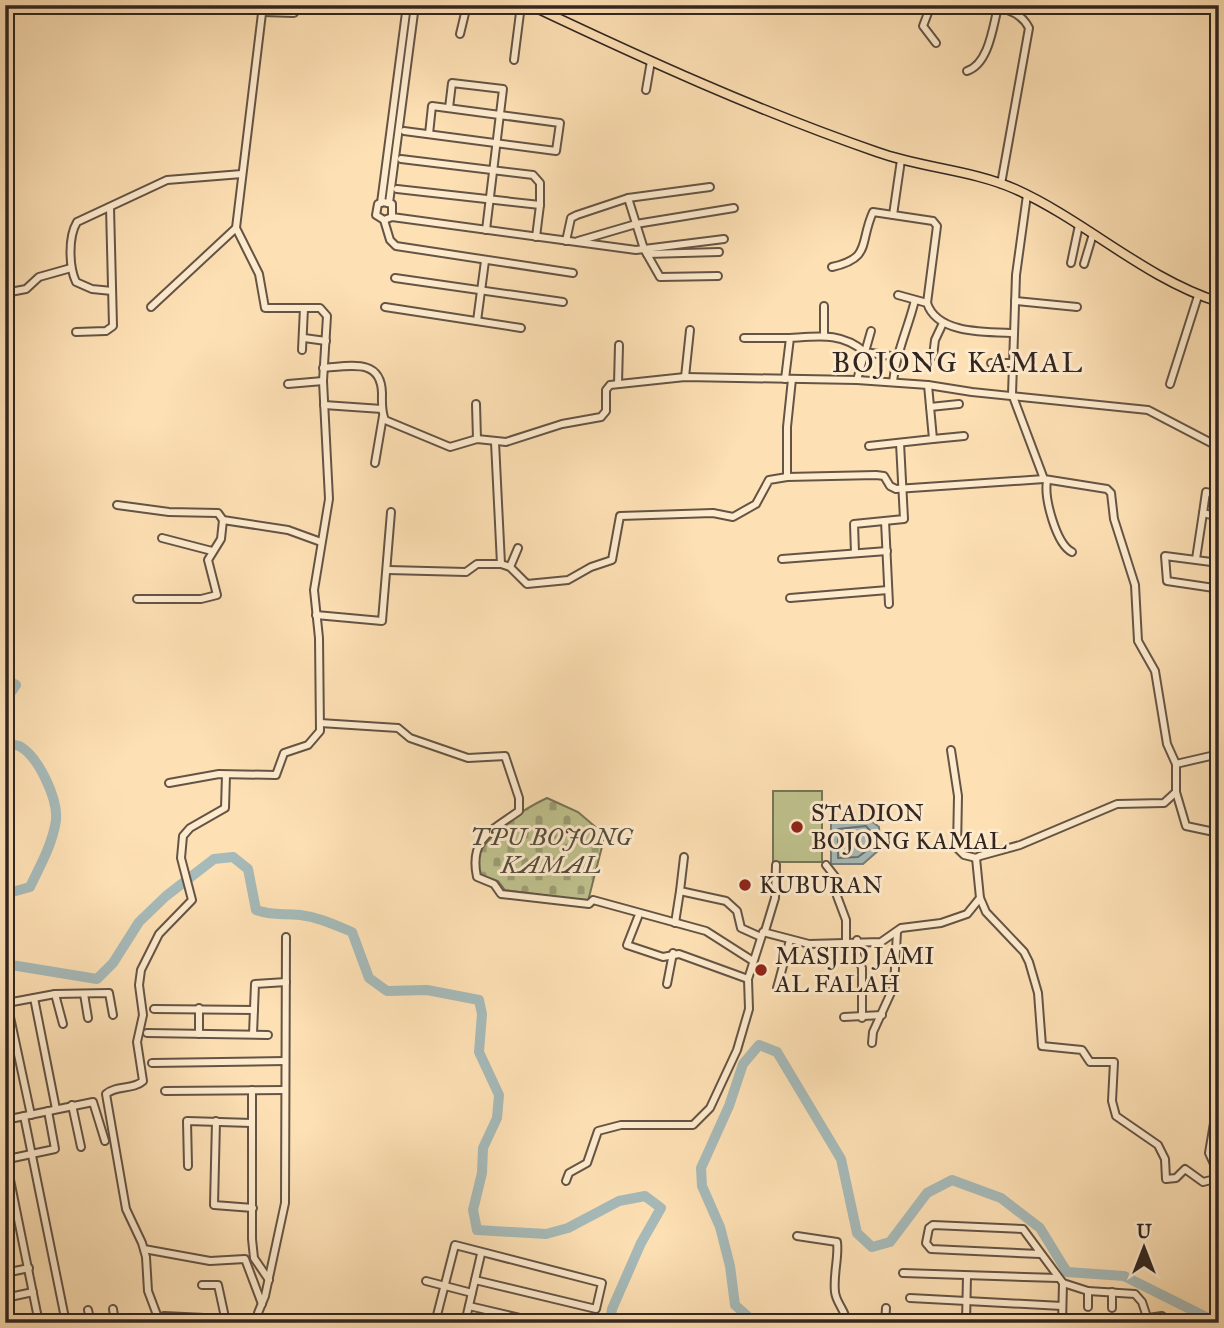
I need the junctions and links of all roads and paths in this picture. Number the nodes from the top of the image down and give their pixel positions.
1 (298, 5) edge
2 (407, 5) edge
3 (415, 5) edge
4 (467, 5) edge
5 (521, 5) edge
6 (530, 5) edge
7 (931, 5) edge
8 (974, 5) edge
9 (998, 7) junction
10 (263, 9) edge
11 (460, 34) dead end
12 (936, 43) dead end
13 (514, 60) dead end
14 (651, 61) junction
15 (967, 71) dead end
16 (646, 90) dead end
17 (449, 108) junction
18 (500, 115) junction
19 (404, 131) dead end
20 (429, 134) junction
21 (496, 143) junction
22 (401, 159) dead end
23 (901, 160) junction
24 (493, 171) junction
25 (242, 174) junction
26 (1001, 184) junction
27 (710, 187) dead end
28 (397, 189) dead end
29 (1027, 195) junction
30 (628, 198) junction
31 (489, 200) junction
32 (381, 202) junction
33 (389, 203) junction
34 (540, 205) junction
35 (110, 207) junction
36 (734, 208) dead end
37 (893, 215) junction
38 (392, 217) junction
39 (384, 220) junction
40 (636, 224) junction
41 (1079, 225) junction
42 (236, 229) junction
43 (486, 230) junction
44 (1093, 234) junction
45 (536, 237) junction
46 (724, 239) dead end
47 (566, 241) junction
48 (575, 242) junction
49 (646, 252) junction
50 (719, 252) dead end
51 (485, 261) junction
52 (1071, 263) dead end
53 (1084, 264) dead end
54 (832, 267) dead end
55 (71, 268) junction
56 (573, 273) dead end
57 (718, 276) dead end
58 (396, 278) dead end
59 (113, 291) junction
60 (481, 292) junction
61 (5, 293) edge
62 (898, 295) dead end
63 (1198, 296) junction
64 (915, 300) junction
65 (1015, 301) junction
66 (563, 302) dead end
67 (1219, 302) edge
68 (927, 303) junction
69 (824, 306) dead end
70 (151, 307) dead end
71 (385, 307) dead end
72 (1077, 307) dead end
73 (304, 308) junction
74 (477, 321) junction
75 (943, 323) junction
76 (521, 328) dead end
77 (690, 330) dead end
78 (871, 331) dead end
79 (76, 332) dead end
80 (1014, 333) junction
81 (824, 335) junction
82 (304, 338) junction
83 (744, 338) dead end
84 (790, 338) junction
85 (326, 341) junction
86 (619, 345) dead end
87 (302, 350) dead end
88 (865, 352) junction
89 (933, 356) dead end
90 (897, 357) junction
91 (991, 363) dead end
92 (1013, 363) junction
93 (323, 368) junction
94 (685, 377) junction
95 (789, 379) junction
96 (857, 380) junction
97 (323, 381) junction
98 (893, 382) junction
99 (288, 384) dead end
100 (618, 384) junction
101 (1170, 384) dead end
102 (928, 385) junction
103 (1012, 394) junction
104 (476, 404) dead end
105 (959, 404) dead end
106 (324, 405) junction
107 (930, 407) junction
108 (382, 412) junction
109 (964, 436) dead end
110 (477, 439) junction
111 (933, 439) junction
112 (495, 442) junction
113 (900, 443) junction
114 (869, 446) dead end
115 (1219, 447) edge
116 (375, 463) dead end
117 (788, 477) junction
118 (1046, 480) junction
119 (903, 488) junction
120 (1219, 495) edge
121 (117, 505) dead end
122 (391, 512) dead end
123 (1203, 513) junction
124 (1219, 517) edge
125 (223, 520) junction
126 (885, 521) junction
127 (162, 538) dead end
128 (321, 542) junction
129 (518, 548) dead end
130 (212, 551) junction
131 (887, 551) junction
132 (1072, 552) dead end
133 (855, 553) junction
134 (782, 559) dead end
135 (1196, 559) junction
136 (501, 564) junction
137 (1219, 564) edge
138 (510, 567) junction
139 (388, 570) junction
140 (1216, 588) edge
141 (888, 590) junction
142 (790, 598) dead end
143 (137, 599) dead end
144 (889, 604) dead end
145 (316, 615) junction
146 (320, 723) junction
147 (951, 750) dead end
148 (1219, 754) edge
149 (1176, 764) junction
150 (226, 775) junction
151 (169, 783) dead end
152 (1176, 792) junction
153 (1219, 833) edge
154 (684, 858) dead end
155 (976, 858) junction
156 (776, 865) dead end
157 (826, 865) dead end
158 (680, 891) junction
159 (980, 898) junction
160 (638, 917) dead end
161 (675, 923) junction
162 (897, 932) junction
163 (763, 934) junction
164 (286, 937) dead end
165 (790, 940) junction
166 (857, 940) junction
167 (846, 941) junction
168 (673, 953) junction
169 (753, 961) junction
170 (748, 979) junction
171 (286, 982) junction
172 (667, 984) dead end
173 (777, 988) dead end
174 (55, 994) junction
175 (85, 994) junction
176 (34, 998) junction
177 (199, 1008) junction
178 (154, 1009) dead end
179 (254, 1010) junction
180 (113, 1015) dead end
181 (883, 1015) junction
182 (844, 1017) dead end
183 (88, 1018) dead end
184 (862, 1018) junction
185 (63, 1024) dead end
186 (9, 1030) edge
187 (147, 1033) dead end
188 (199, 1034) junction
189 (253, 1034) junction
190 (268, 1035) dead end
191 (872, 1043) dead end
192 (285, 1061) junction
193 (152, 1063) dead end
194 (252, 1090) junction
195 (285, 1090) junction
196 (165, 1091) dead end
197 (1219, 1093) edge
198 (72, 1105) junction
199 (52, 1110) junction
200 (28, 1116) junction
201 (5, 1120) edge
202 (216, 1121) junction
203 (252, 1123) junction
204 (105, 1141) dead end
205 (80, 1147) dead end
206 (32, 1155) junction
207 (6, 1157) edge
208 (188, 1166) dead end
209 (1219, 1176) edge
210 (566, 1181) dead end
211 (15, 1197) junction
212 (5, 1198) edge
213 (253, 1208) junction
214 (797, 1236) dead end
215 (144, 1250) junction
216 (481, 1254) junction
217 (1041, 1254) junction
218 (29, 1268) junction
219 (5, 1273) edge
220 (903, 1273) dead end
221 (967, 1276) junction
222 (269, 1280) junction
223 (475, 1280) junction
224 (426, 1281) dead end
225 (1060, 1281) junction
226 (202, 1284) dead end
227 (444, 1286) junction
228 (1088, 1291) junction
229 (33, 1292) junction
230 (1112, 1292) junction
231 (472, 1293) junction
232 (5, 1298) edge
233 (910, 1298) dead end
234 (967, 1300) junction
235 (262, 1304) junction
236 (469, 1306) junction
237 (1062, 1306) junction
238 (1088, 1307) dead end
239 (886, 1308) dead end
240 (1112, 1308) dead end
241 (113, 1309) dead end
242 (88, 1310) dead end
243 (38, 1320) edge
244 (162, 1320) edge
245 (225, 1321) edge
246 (1149, 1321) edge
247 (11, 1323) edge
248 (66, 1323) edge
249 (91, 1323) edge
250 (116, 1323) edge
251 (259, 1323) edge
252 (435, 1323) edge
253 (465, 1323) edge
254 (541, 1323) edge
255 (847, 1323) edge
256 (885, 1323) edge
257 (966, 1323) edge
258 (1062, 1323) edge
259 (1172, 1323) edge

1 - 10 street
2 - 32 street
3 - 33 street
4 - 11 street
5 - 13 street
6 - 14 main road
7 - 12 street
8 - 9 street
9 - 15 street
9 - 26 street
10 - 25 street
14 - 16 street
14 - 23 main road
17 - 18 street
17 - 18 street
17 - 20 street
18 - 21 street
18 - 21 street
19 - 20 street
20 - 21 street
21 - 24 street
22 - 24 street
23 - 26 main road
23 - 37 street
24 - 31 street
24 - 34 street
25 - 35 street
25 - 42 street
26 - 29 main road
27 - 30 street
28 - 31 street
29 - 41 main road
29 - 65 street
30 - 40 street
30 - 47 street
31 - 34 street
31 - 43 street
32 - 33 street
32 - 39 street
33 - 38 street
34 - 45 street
35 - 55 street
35 - 59 street
36 - 40 street
37 - 54 street
37 - 68 street
38 - 39 street
38 - 43 street
39 - 51 street
40 - 48 street
40 - 49 street
41 - 44 main road
41 - 52 street
42 - 70 street
42 - 73 street
43 - 45 street
44 - 53 street
44 - 63 main road
45 - 47 street
46 - 49 street
47 - 48 street
48 - 49 street
49 - 50 street
49 - 57 street
51 - 56 street
51 - 60 street
55 - 59 street
55 - 61 street
58 - 60 street
59 - 79 street
60 - 66 street
60 - 74 street
62 - 64 street
63 - 67 main road
63 - 101 street
64 - 68 street
64 - 90 street
65 - 72 street
65 - 80 street
68 - 75 street
69 - 81 street
71 - 74 street
73 - 82 street
73 - 85 street
74 - 76 street
75 - 80 street
75 - 89 street
77 - 94 street
78 - 88 street
80 - 92 street
81 - 84 street
81 - 88 street
82 - 85 street
82 - 87 street
83 - 84 street
84 - 95 street
85 - 93 street
86 - 100 street
88 - 90 street
88 - 96 street
90 - 98 street
91 - 92 street
92 - 103 street
93 - 97 street
93 - 108 street
94 - 95 street
94 - 100 street
95 - 96 street
95 - 117 street
96 - 98 street
97 - 99 street
97 - 106 street
98 - 102 street
100 - 112 street
102 - 103 street
102 - 107 street
103 - 115 street
103 - 118 street
104 - 110 street
105 - 107 street
106 - 108 street
106 - 128 street
107 - 111 street
108 - 110 street
108 - 116 street
109 - 111 street
110 - 112 street
111 - 113 street
112 - 136 street
113 - 114 street
113 - 119 street
117 - 119 street
117 - 138 street
118 - 119 street
118 - 132 street
118 - 149 street
119 - 126 street
120 - 123 street
121 - 125 street
122 - 139 street
123 - 124 street
123 - 135 street
125 - 128 street
125 - 130 street
126 - 131 street
126 - 133 street
127 - 130 street
128 - 145 street
129 - 138 street
130 - 143 street
131 - 133 street
131 - 141 street
133 - 134 street
135 - 137 street
135 - 140 street
136 - 138 street
136 - 139 street
137 - 140 street
139 - 145 street
141 - 142 street
141 - 144 street
145 - 146 street
146 - 150 street
146 - 161 street
147 - 155 street
148 - 149 street
149 - 152 street
150 - 151 street
150 - 215 street
152 - 153 street
152 - 155 street
154 - 158 street
155 - 159 street
156 - 163 street
157 - 167 street
158 - 161 street
158 - 163 street
159 - 162 street
159 - 209 street
160 - 168 street
161 - 169 street
162 - 166 street
162 - 181 street
163 - 165 street
163 - 169 street
164 - 171 street
165 - 167 street
165 - 173 street
166 - 167 street
166 - 184 street
168 - 170 street
168 - 172 street
169 - 170 street
170 - 210 street
171 - 179 street
171 - 192 street
174 - 175 street
174 - 176 street
174 - 185 street
175 - 180 street
175 - 183 street
176 - 186 street
176 - 199 street
177 - 178 street
177 - 179 street
177 - 188 street
179 - 189 street
181 - 184 street
181 - 191 street
182 - 184 street
186 - 200 street
187 - 188 street
188 - 189 street
189 - 190 street
192 - 193 street
192 - 195 street
194 - 195 street
194 - 196 street
194 - 203 street
195 - 222 street
197 - 209 street
198 - 199 street
198 - 204 street
198 - 205 street
199 - 200 street
199 - 206 street
200 - 201 street
200 - 206 street
202 - 203 street
202 - 208 street
202 - 213 street
203 - 213 street
206 - 207 street
206 - 248 street
207 - 211 street
211 - 212 street
211 - 218 street
213 - 222 street
214 - 255 street
215 - 235 street
215 - 244 street
216 - 223 street
216 - 223 street
216 - 227 street
217 - 217 street
217 - 225 street
218 - 219 street
218 - 229 street
220 - 221 street
221 - 225 street
221 - 234 street
222 - 235 street
223 - 231 street
224 - 227 street
225 - 228 street
225 - 237 street
226 - 245 street
227 - 231 street
227 - 252 street
228 - 230 street
228 - 238 street
229 - 232 street
229 - 243 street
230 - 240 street
230 - 246 street
231 - 236 street
233 - 234 street
234 - 237 street
234 - 257 street
235 - 251 street
236 - 253 street
236 - 254 street
237 - 258 street
239 - 256 street
241 - 250 street
242 - 249 street
243 - 247 street
244 - 245 street
246 - 259 street

